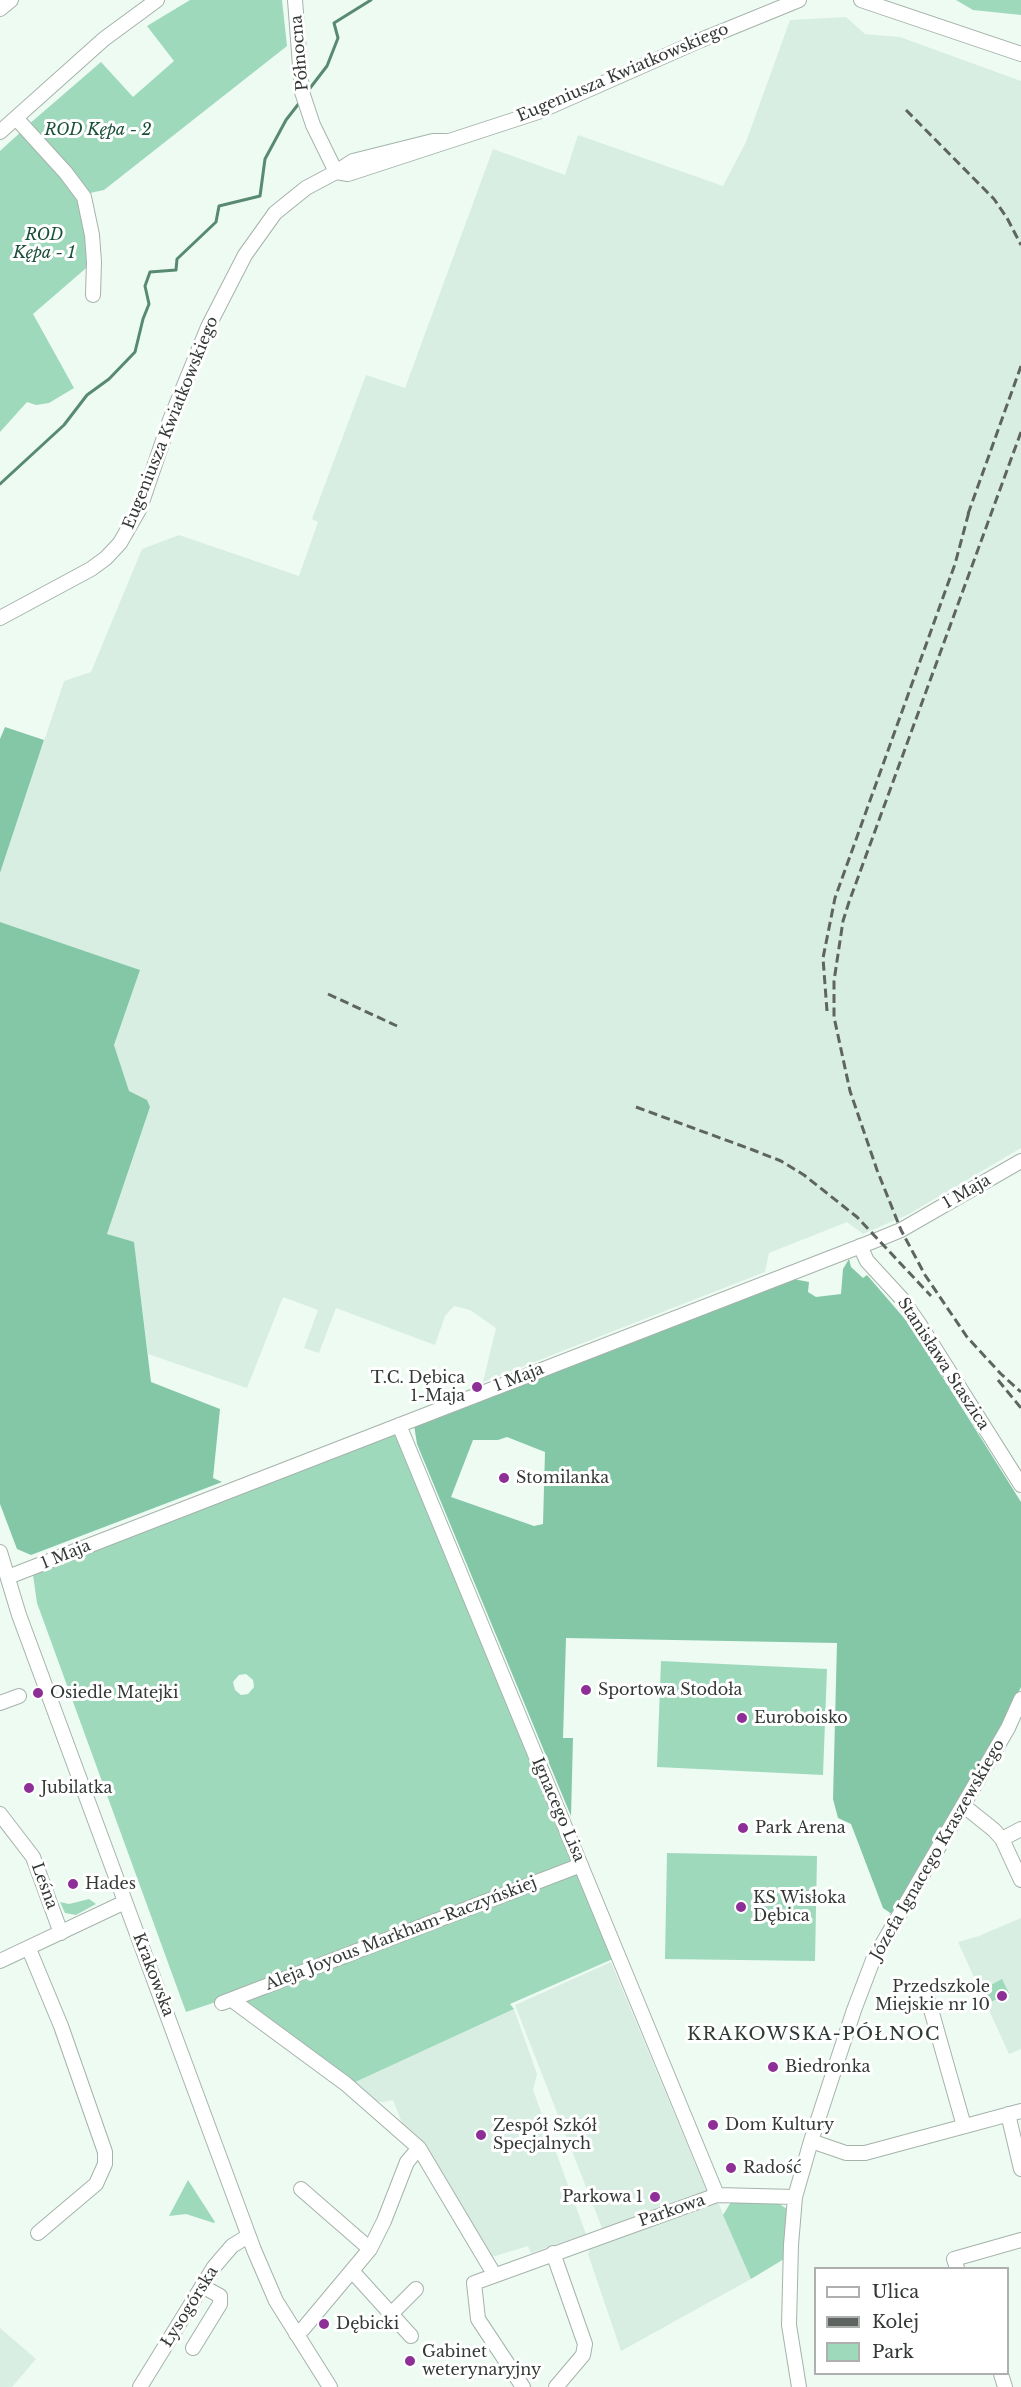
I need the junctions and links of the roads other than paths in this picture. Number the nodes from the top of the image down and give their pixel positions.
1 (11, 0) edge
2 (157, 0) edge
3 (295, 0) edge
4 (799, 0) edge
5 (861, 0) edge
6 (0, 9) edge
7 (1021, 54) edge
8 (16, 118) junction
9 (0, 132) edge
10 (336, 172) junction
11 (93, 295) dead end
12 (0, 618) edge
13 (1021, 1161) edge
14 (860, 1246) junction
15 (399, 1425) junction
16 (1021, 1485) edge
17 (0, 1552) edge
18 (8, 1577) junction
19 (19, 1696) dead end
20 (1021, 1699) edge
21 (0, 1703) edge
22 (964, 1806) junction
23 (0, 1814) edge
24 (1021, 1830) edge
25 (1002, 1839) junction
26 (580, 1864) junction
27 (1021, 1880) edge
28 (125, 1902) junction
29 (61, 1932) junction
30 (29, 1949) junction
31 (0, 1961) edge
32 (926, 1992) dead end
33 (1015, 2112) edge
34 (964, 2126) junction
35 (811, 2141) junction
36 (419, 2148) junction
37 (1021, 2169) edge
38 (301, 2189) dead end
39 (717, 2195) junction
40 (795, 2197) junction
41 (38, 2233) dead end
42 (248, 2236) junction
43 (1021, 2240) edge
44 (370, 2248) junction
45 (553, 2253) junction
46 (957, 2267) edge
47 (352, 2271) junction
48 (494, 2274) junction
49 (202, 2286) junction
50 (417, 2289) dead end
51 (392, 2313) junction
52 (296, 2334) junction
53 (411, 2336) dead end
54 (193, 2348) dead end
55 (140, 2387) edge
56 (330, 2387) edge
57 (524, 2387) edge
58 (556, 2387) edge
59 (799, 2387) edge

1 - 6 street
2 - 8 street
3 - 10 street, Północna
4 - 10 street, Eugeniusza Kwiatkowskiego
5 - 7 street
8 - 9 street
8 - 11 street
10 - 12 street, Eugeniusza Kwiatkowskiego
13 - 14 street, 1 Maja
14 - 15 street, 1 Maja
14 - 16 street, Stanisława Staszica
15 - 18 street, 1 Maja
15 - 26 street, Ignacego Lisa
17 - 18 street, Krakowska
18 - 28 street, Krakowska
19 - 21 street
20 - 22 street, Józefa Ignacego Kraszewskiego
22 - 25 street
22 - 35 street, Józefa Ignacego Kraszewskiego
23 - 29 street, Leśna
24 - 25 street
25 - 27 street
26 - 36 street, Aleja Joyous Markham-Raczyńskiej
26 - 39 street, Ignacego Lisa
28 - 29 street
28 - 42 street, Krakowska
29 - 30 street
30 - 31 street
30 - 41 street
32 - 34 street
33 - 34 street
33 - 37 street
34 - 35 street
35 - 40 street, Józefa Ignacego Kraszewskiego
36 - 44 street
36 - 48 street
38 - 44 street
39 - 40 street, Parkowa
39 - 45 street, Parkowa
40 - 59 street, Józefa Ignacego Kraszewskiego
42 - 49 street, Łysogórska
42 - 52 street, Krakowska
43 - 46 street
44 - 47 street
45 - 48 street, Parkowa
45 - 58 street
47 - 51 street
47 - 52 street
48 - 57 street, Parkowa
49 - 54 street
49 - 55 street, Łysogórska
50 - 51 street
51 - 53 street
52 - 56 street, Krakowska

